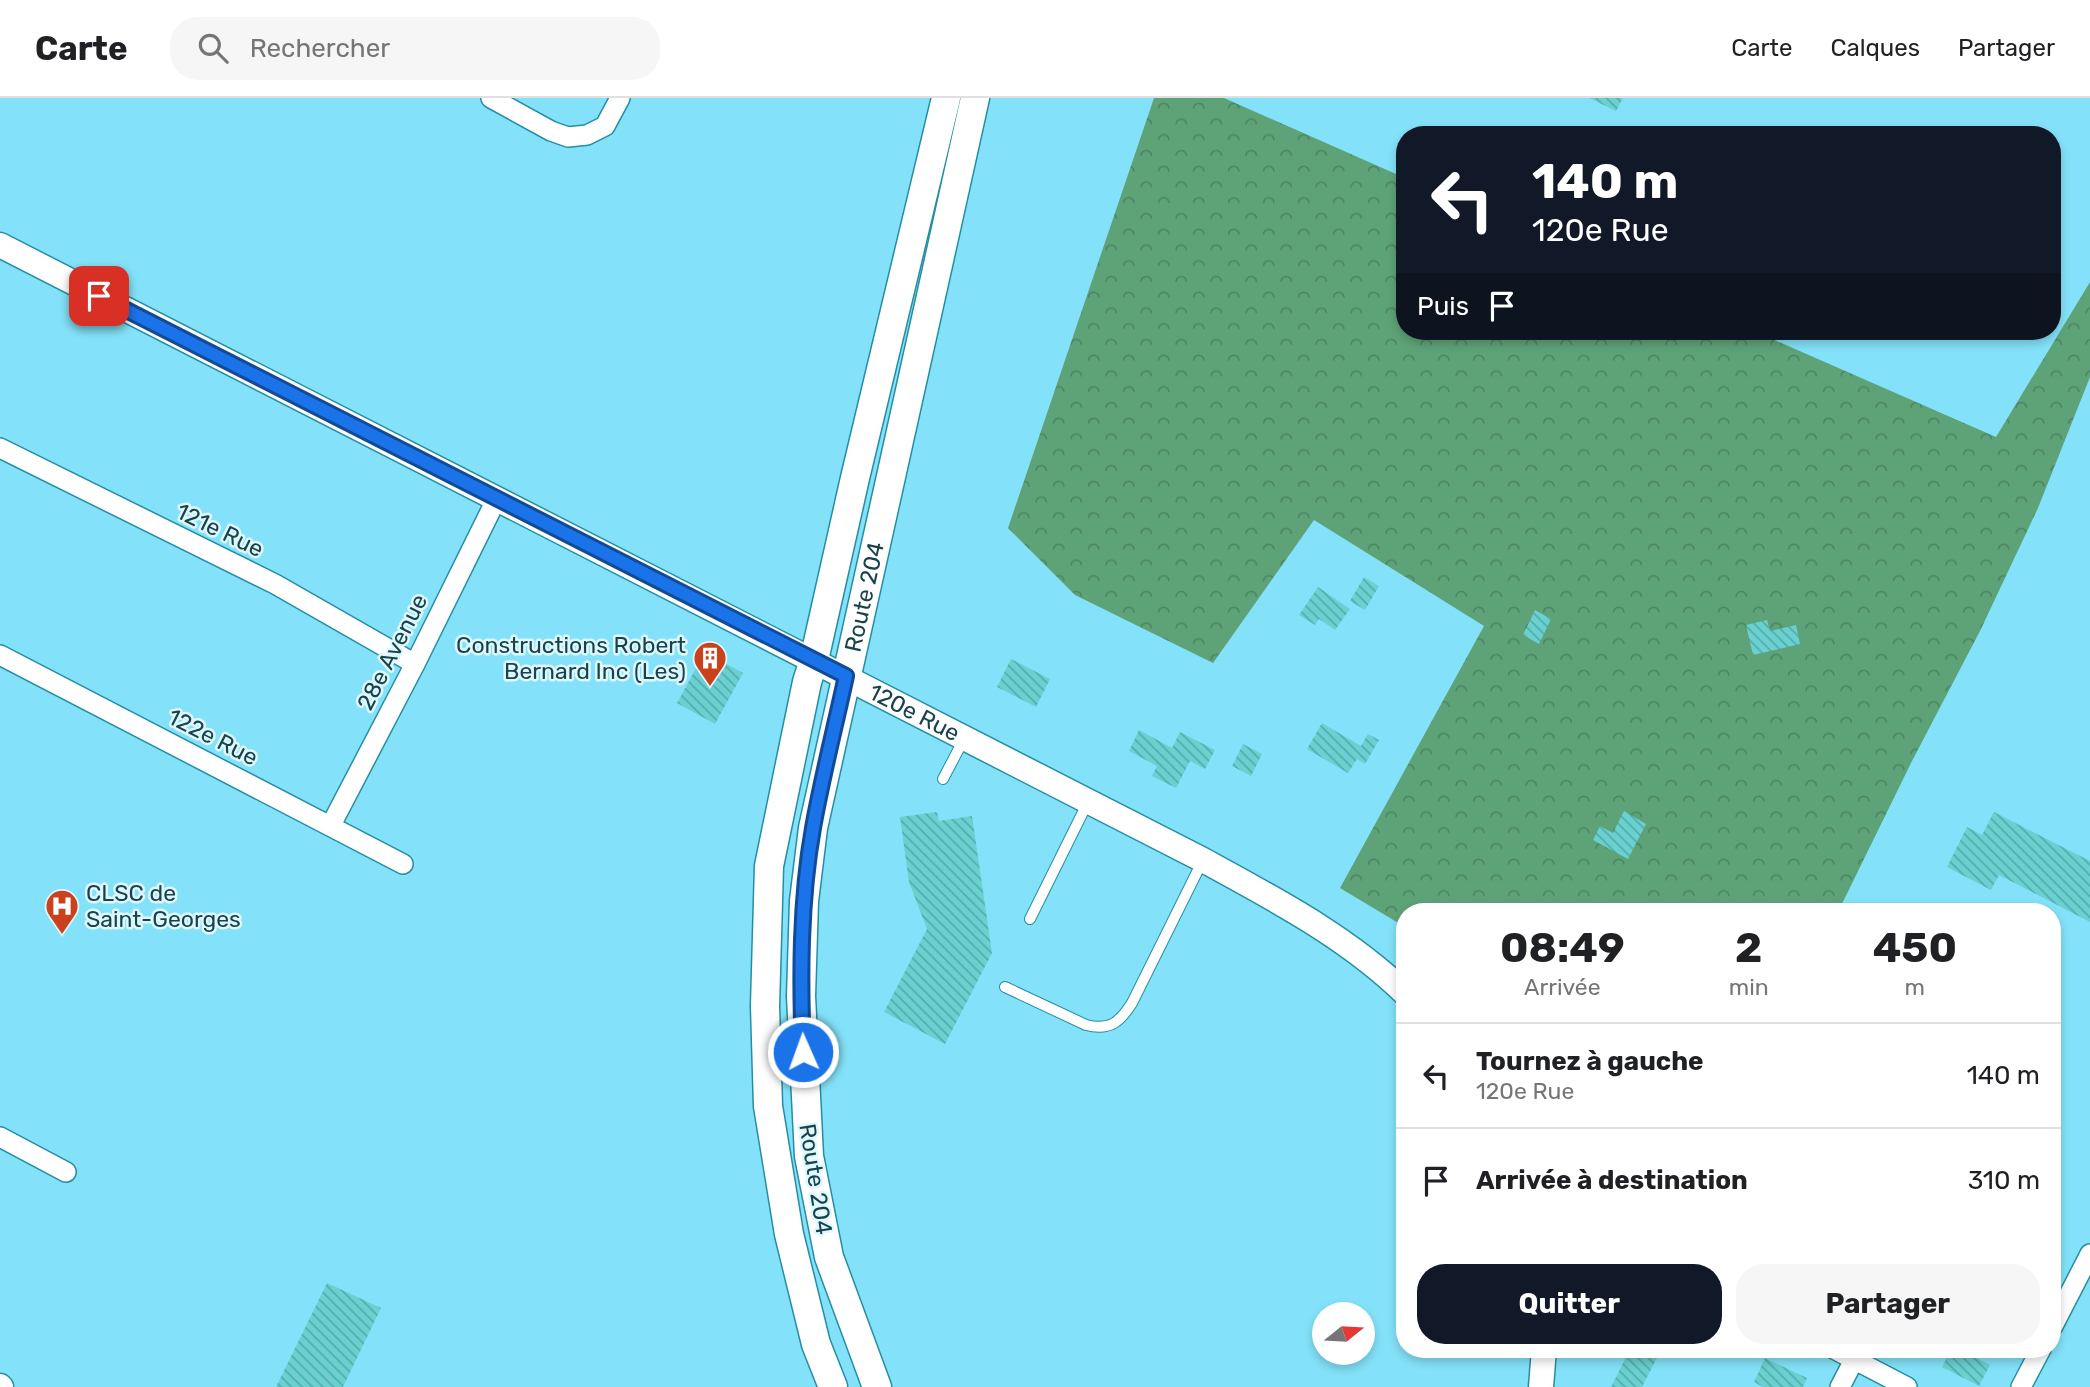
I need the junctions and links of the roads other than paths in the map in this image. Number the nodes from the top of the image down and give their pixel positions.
1 (491, 98) edge
2 (620, 98) edge
3 (946, 98) edge
4 (975, 98) edge
5 (0, 245) edge
6 (0, 448) edge
7 (496, 500) junction
8 (0, 655) edge
9 (814, 660) junction
10 (415, 664) junction
11 (846, 676) junction
12 (965, 738) junction
13 (943, 779) dead end
14 (1088, 801) junction
15 (331, 825) junction
16 (1203, 860) junction
17 (403, 864) dead end
18 (1030, 919) dead end
19 (1396, 985) edge
20 (1005, 987) dead end
21 (0, 1138) edge
22 (65, 1172) dead end
23 (2090, 1254) edge
24 (2061, 1310) edge
25 (1543, 1358) edge
26 (1841, 1358) edge
27 (1852, 1358) edge
28 (2036, 1358) edge
29 (834, 1387) edge
30 (877, 1387) edge
31 (1541, 1387) edge
32 (1840, 1387) edge
33 (1907, 1387) edge
34 (2021, 1387) edge

1 - 2 street
3 - 9 main road, Route 204
4 - 11 main road, Route 204
5 - 7 street, 120e Rue
6 - 10 street, 121e Rue
7 - 9 street, 120e Rue
7 - 10 street, 28e Avenue
8 - 15 street, 122e Rue
9 - 11 street, 120e Rue
9 - 29 main road, Route 204
10 - 15 street, 28e Avenue
11 - 12 street, 120e Rue
11 - 30 main road, Route 204
12 - 13 lane
12 - 14 street, 120e Rue
14 - 16 street, 120e Rue
14 - 18 lane
15 - 17 street, 122e Rue
16 - 19 street, 120e Rue
16 - 20 lane
21 - 22 street
23 - 24 street
25 - 31 street
26 - 32 street
27 - 33 street
28 - 34 street

